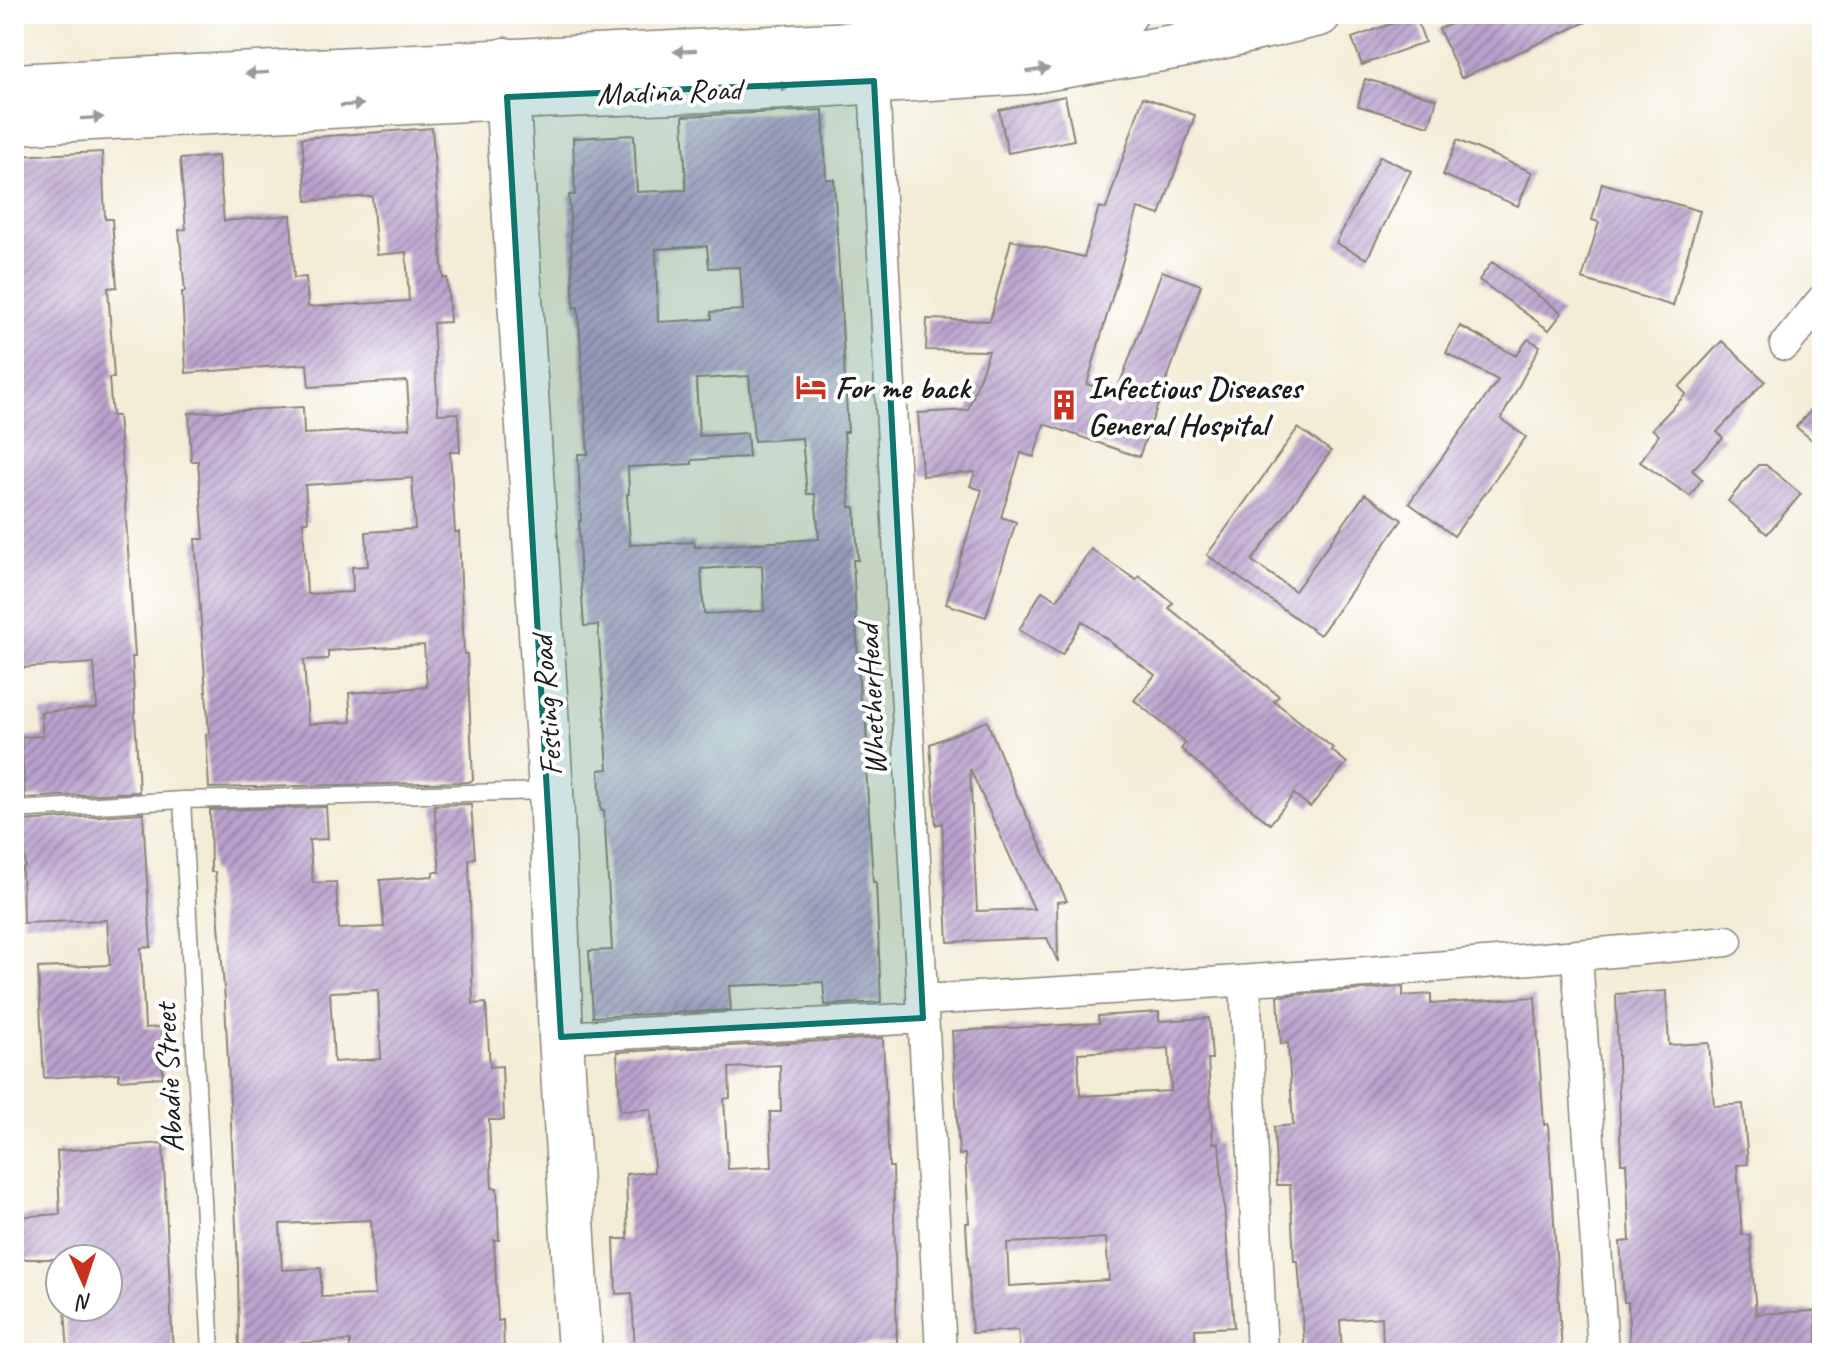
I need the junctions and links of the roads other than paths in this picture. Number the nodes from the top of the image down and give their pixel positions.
1 (1125, 14) edge
2 (1319, 14) edge
3 (873, 62) junction
4 (506, 78) junction
5 (14, 86) edge
6 (138, 98) junction
7 (14, 122) edge
8 (1822, 300) edge
9 (1785, 345) dead end
10 (551, 791) junction
11 (182, 800) junction
12 (14, 810) edge
13 (1727, 941) dead end
14 (1577, 956) junction
15 (1245, 982) junction
16 (923, 1009) junction
17 (561, 1037) junction
18 (211, 1353) edge
19 (580, 1353) edge
20 (941, 1353) edge
21 (1262, 1353) edge
22 (1603, 1353) edge

1 - 3 main road, Madina Road
3 -> 2 main road, Madina Road
3 - 4 main road, Madina Road
3 - 16 street, WhetherHead
4 - 6 main road, Madina Road
4 - 10 main road, Festing Road
5 - 6 main road, Madina Road
7 -> 6 main road, Madina Road
8 - 9 street
10 - 11 lane
10 - 17 main road, Festing Road
11 - 12 lane
11 - 18 lane, Abadie Street
13 - 14 street
14 - 15 street
14 - 22 street
15 - 16 street
15 - 21 street
16 - 17 street
16 - 20 street, WhetherHead
17 - 19 main road, Festing Road

